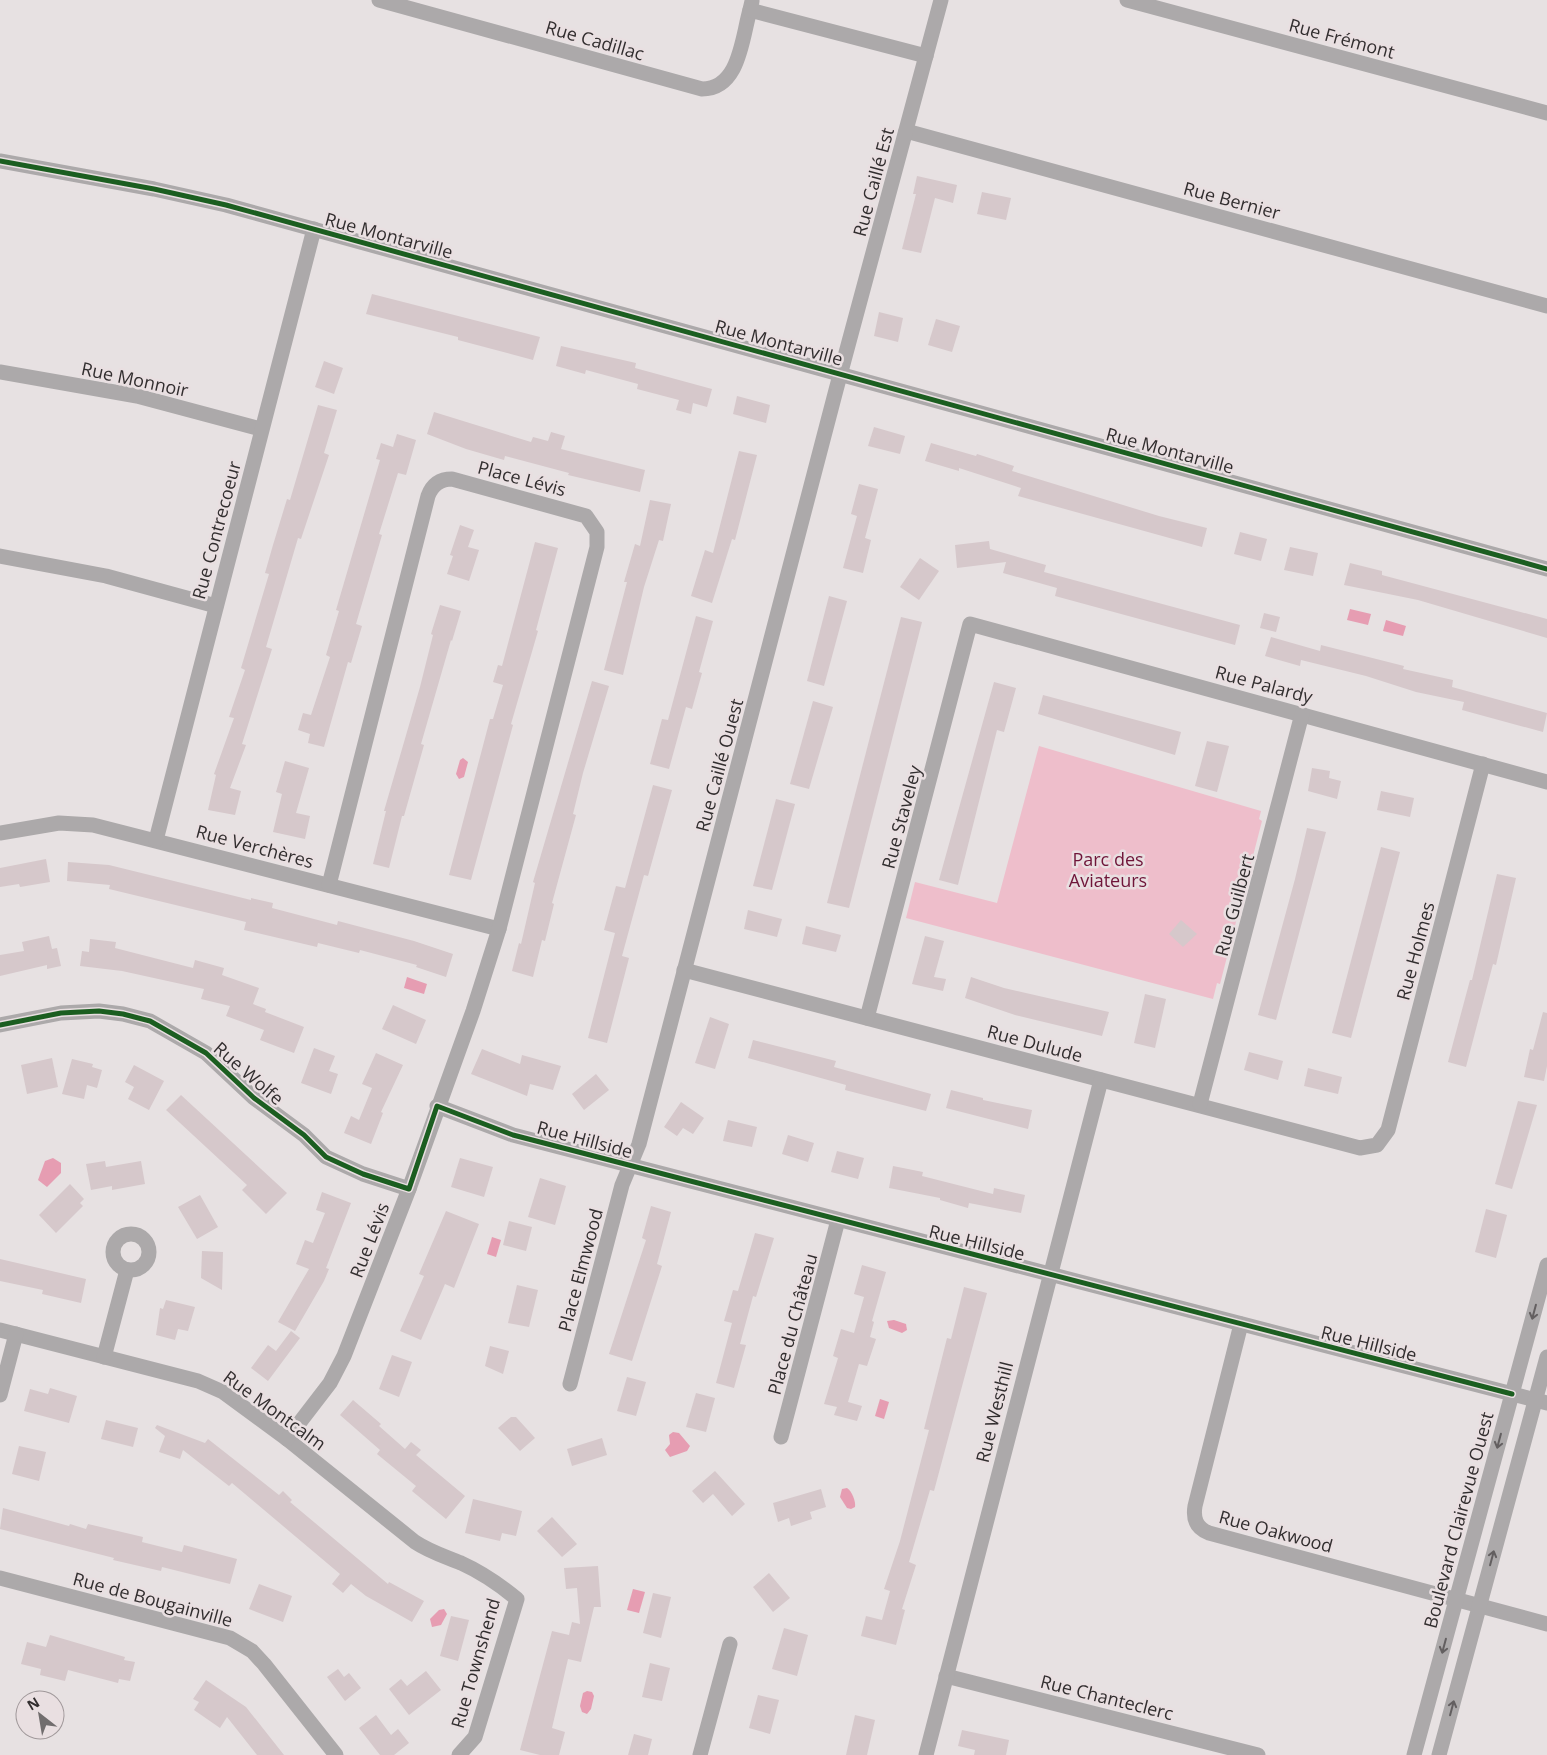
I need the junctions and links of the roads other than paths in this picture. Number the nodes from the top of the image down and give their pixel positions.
1 (379, 0) edge
2 (941, 0) edge
3 (1127, 0) edge
4 (751, 5) edge
5 (926, 56) junction
6 (1547, 113) edge
7 (906, 131) junction
8 (0, 160) edge
9 (314, 229) junction
10 (1547, 306) edge
11 (0, 372) edge
12 (840, 373) junction
13 (261, 430) junction
14 (0, 556) edge
15 (1547, 569) edge
16 (216, 606) junction
17 (970, 624) joint
18 (1302, 714) junction
19 (1483, 764) junction
20 (1547, 782) edge
21 (0, 833) edge
22 (156, 840) junction
23 (329, 885) junction
24 (499, 929) junction
25 (684, 970) junction
26 (867, 1018) junction
27 (0, 1025) edge
28 (1101, 1080) junction
29 (1200, 1104) junction
30 (437, 1106) junction
31 (1377, 1145) joint
32 (632, 1166) junction
33 (409, 1189) junction
34 (838, 1220) junction
35 (1547, 1265) edge
36 (127, 1270) dead end
37 (1049, 1275) junction
38 (1241, 1324) junction
39 (0, 1330) edge
40 (16, 1334) junction
41 (104, 1357) junction
42 (1547, 1357) edge
43 (570, 1384) dead end
44 (1512, 1394) junction
45 (0, 1395) edge
46 (1541, 1402) edge
47 (781, 1437) dead end
48 (287, 1439) junction
49 (0, 1578) edge
50 (498, 1584) joint
51 (1456, 1599) junction
52 (1479, 1605) junction
53 (1547, 1624) edge
54 (730, 1644) dead end
55 (946, 1676) junction
56 (336, 1755) edge
57 (460, 1755) edge
58 (700, 1755) edge
59 (926, 1755) edge
60 (1258, 1755) edge
61 (1414, 1755) edge
62 (1439, 1755) edge

1 - 4 street, Rue Cadillac
2 - 5 street, Rue Caillé Est
3 - 6 street, Rue Frémont
4 - 5 street
5 - 7 street, Rue Caillé Est
7 - 10 street, Rue Bernier
7 - 12 street, Rue Caillé Est
8 - 9 street, Rue Montarville
9 - 12 street, Rue Montarville
9 - 13 street, Rue Contrecoeur
11 - 13 street, Rue Monnoir
12 - 15 street, Rue Montarville
12 - 25 street, Rue Caillé Ouest
13 - 16 street, Rue Contrecoeur
14 - 16 street
16 - 22 street, Rue Contrecoeur
17 - 18 street, Rue Palardy
17 - 26 street, Rue Staveley
18 - 19 street, Rue Palardy
18 - 29 street, Rue Guilbert
19 - 20 street, Rue Palardy
19 - 31 street, Rue Holmes
21 - 22 street, Rue Verchères
22 - 23 street, Rue Verchères
23 - 24 street, Rue Verchères
23 - 24 street, Place Lévis
24 - 30 street, Rue Lévis
25 - 26 street, Rue Dulude
25 - 32 street, Rue Caillé Ouest
26 - 28 street, Rue Dulude
27 - 33 street, Rue Wolfe
28 - 29 street, Rue Dulude
28 - 37 street, Rue Westhill
29 - 31 street, Rue Dulude
30 - 32 street, Rue Hillside
30 - 33 street, Rue Lévis
32 - 34 street, Rue Hillside
32 - 43 street, Place Elmwood
33 - 48 street, Rue Lévis
34 - 37 street, Rue Hillside
34 - 47 street, Place du Château
35 -> 44 street, Boulevard Clairevue Ouest
36 - 41 street
37 - 38 street, Rue Hillside
37 - 55 street, Rue Westhill
38 - 44 street, Rue Hillside
38 - 51 street, Rue Oakwood
39 - 40 street, Rue Montcalm
40 - 41 street, Rue Montcalm
40 - 45 street
41 - 48 street, Rue Montcalm
42 - 46 street
44 - 46 street, Rue Hillside
44 -> 51 street, Boulevard Clairevue Ouest
52 -> 46 street
48 - 50 street, Rue Montcalm
49 - 56 street, Rue de Bougainville
50 - 57 street, Rue Townshend
51 - 52 street, Rue Oakwood
51 -> 61 street, Boulevard Clairevue Ouest
52 - 53 street, Rue Oakwood
62 -> 52 street
54 - 58 street
55 - 59 street, Rue Westhill
55 - 60 street, Rue Chanteclerc

